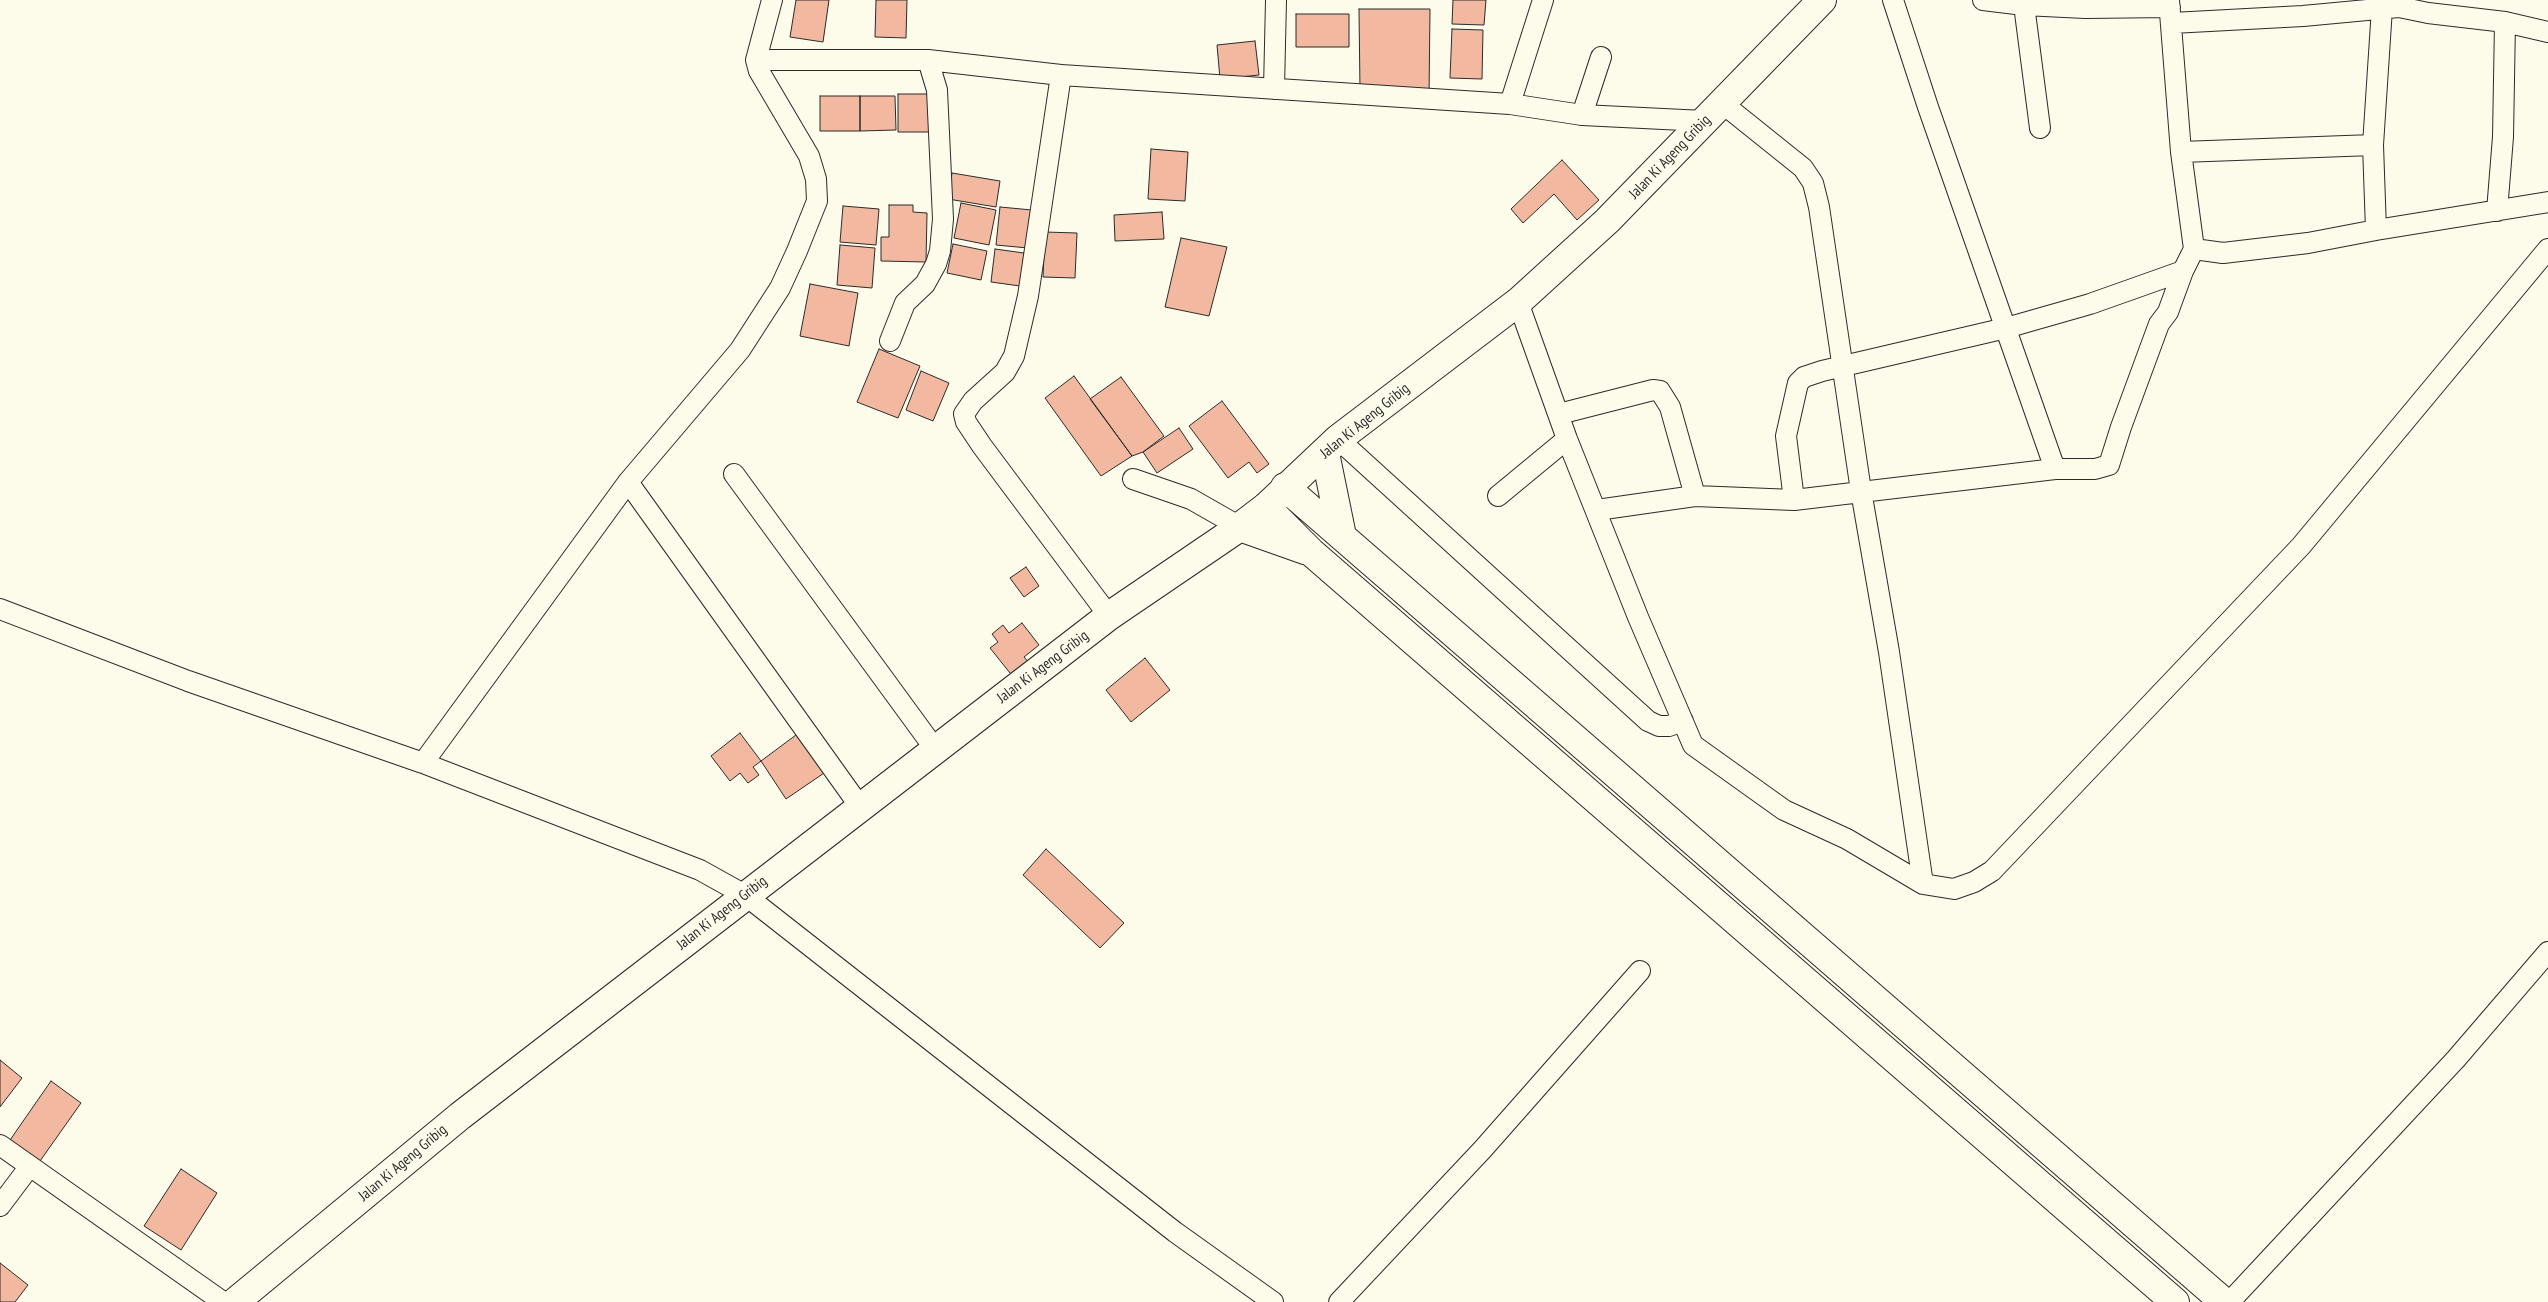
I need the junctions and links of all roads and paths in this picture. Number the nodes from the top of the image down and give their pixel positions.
1 (772, 0) edge
2 (1276, 0) edge
3 (1543, 0) edge
4 (1822, 0) edge
5 (1893, 0) edge
6 (1983, 0) edge
7 (2024, 5) junction
8 (2393, 5) edge
9 (2302, 8) edge
10 (2170, 10) edge
11 (2505, 22) junction
12 (2548, 32) edge
13 (1601, 57) dead end
14 (756, 60) junction
15 (928, 60) junction
16 (1061, 75) junction
17 (1274, 89) junction
18 (1510, 104) junction
19 (1713, 112) junction
20 (1582, 115) junction
21 (2040, 128) dead end
22 (2372, 145) junction
23 (2181, 152) junction
24 (2548, 202) edge
25 (2497, 211) junction
26 (2376, 230) junction
27 (2548, 248) edge
28 (2194, 249) junction
29 (2183, 271) junction
30 (1518, 302) junction
31 (2006, 328) junction
32 (890, 342) dead end
33 (1842, 366) junction
34 (1559, 414) junction
35 (1567, 439) junction
36 (1332, 446) junction
37 (2055, 469) junction
38 (734, 474) dead end
39 (1133, 479) dead end
40 (628, 482) junction
41 (1285, 487) junction
42 (1861, 491) junction
43 (1498, 496) dead end
44 (1695, 496) junction
45 (1794, 500) junction
46 (1266, 507) junction
47 (1597, 510) junction
48 (1240, 527) junction
49 (1342, 536) junction
50 (1311, 552) junction
51 (0, 609) edge
52 (1110, 616) junction
53 (1684, 722) junction
54 (935, 749) junction
55 (423, 764) junction
56 (861, 808) junction
57 (1923, 884) junction
58 (745, 895) junction
59 (2548, 952) edge
60 (1640, 971) dead end
61 (0, 1144) edge
62 (30, 1166) junction
63 (0, 1206) edge
64 (2230, 1298) edge
65 (223, 1302) edge
66 (235, 1302) edge
67 (1273, 1302) edge
68 (1339, 1302) edge
69 (2175, 1302) edge

1 - 14 street
2 - 17 street
3 - 18 street
4 - 19 main road, Jalan Ki Ageng Gribig
5 - 31 street
6 - 7 street
7 - 10 street
7 - 21 street
8 - 9 street
8 - 11 street
8 - 22 street
9 - 10 street
10 - 23 street
11 - 12 street
11 - 25 street
13 - 20 street
14 - 15 street
14 - 40 street
15 - 16 street
15 - 32 street
16 - 17 street
16 - 52 street
17 - 18 street
18 - 20 street
19 - 20 street
19 - 30 main road, Jalan Ki Ageng Gribig
19 - 33 street
22 - 23 street
22 - 26 street
23 - 28 street
24 - 25 street
25 - 26 street
26 - 28 street
27 - 57 street
28 - 29 street
29 - 31 street
29 - 37 street
30 - 34 street
30 - 36 main road, Jalan Ki Ageng Gribig
31 - 33 street
31 - 37 street
33 - 42 street
33 - 45 street
34 - 35 street
34 - 44 street
35 - 43 street
35 - 47 street
36 - 41 main road, Jalan Ki Ageng Gribig
36 - 49 main road
36 - 53 street
37 - 42 street
38 - 54 street
39 - 48 street
40 - 55 street
40 - 56 street
41 - 46 main road, Jalan Ki Ageng Gribig
41 - 49 main road
42 - 45 street
42 - 57 street
44 - 45 street
44 - 47 street
46 - 48 main road, Jalan Ki Ageng Gribig
46 - 50 main road
47 - 53 street
48 - 50 main road
48 - 52 main road, Jalan Ki Ageng Gribig
49 - 64 main road
50 - 69 main road
51 - 55 street
52 - 54 main road, Jalan Ki Ageng Gribig
53 - 57 street
54 - 56 main road, Jalan Ki Ageng Gribig
55 - 58 street
56 - 58 main road, Jalan Ki Ageng Gribig
58 - 66 main road, Jalan Ki Ageng Gribig
58 - 67 street
59 - 64 street
60 - 68 street
61 - 62 street
62 - 63 street
62 - 65 street

